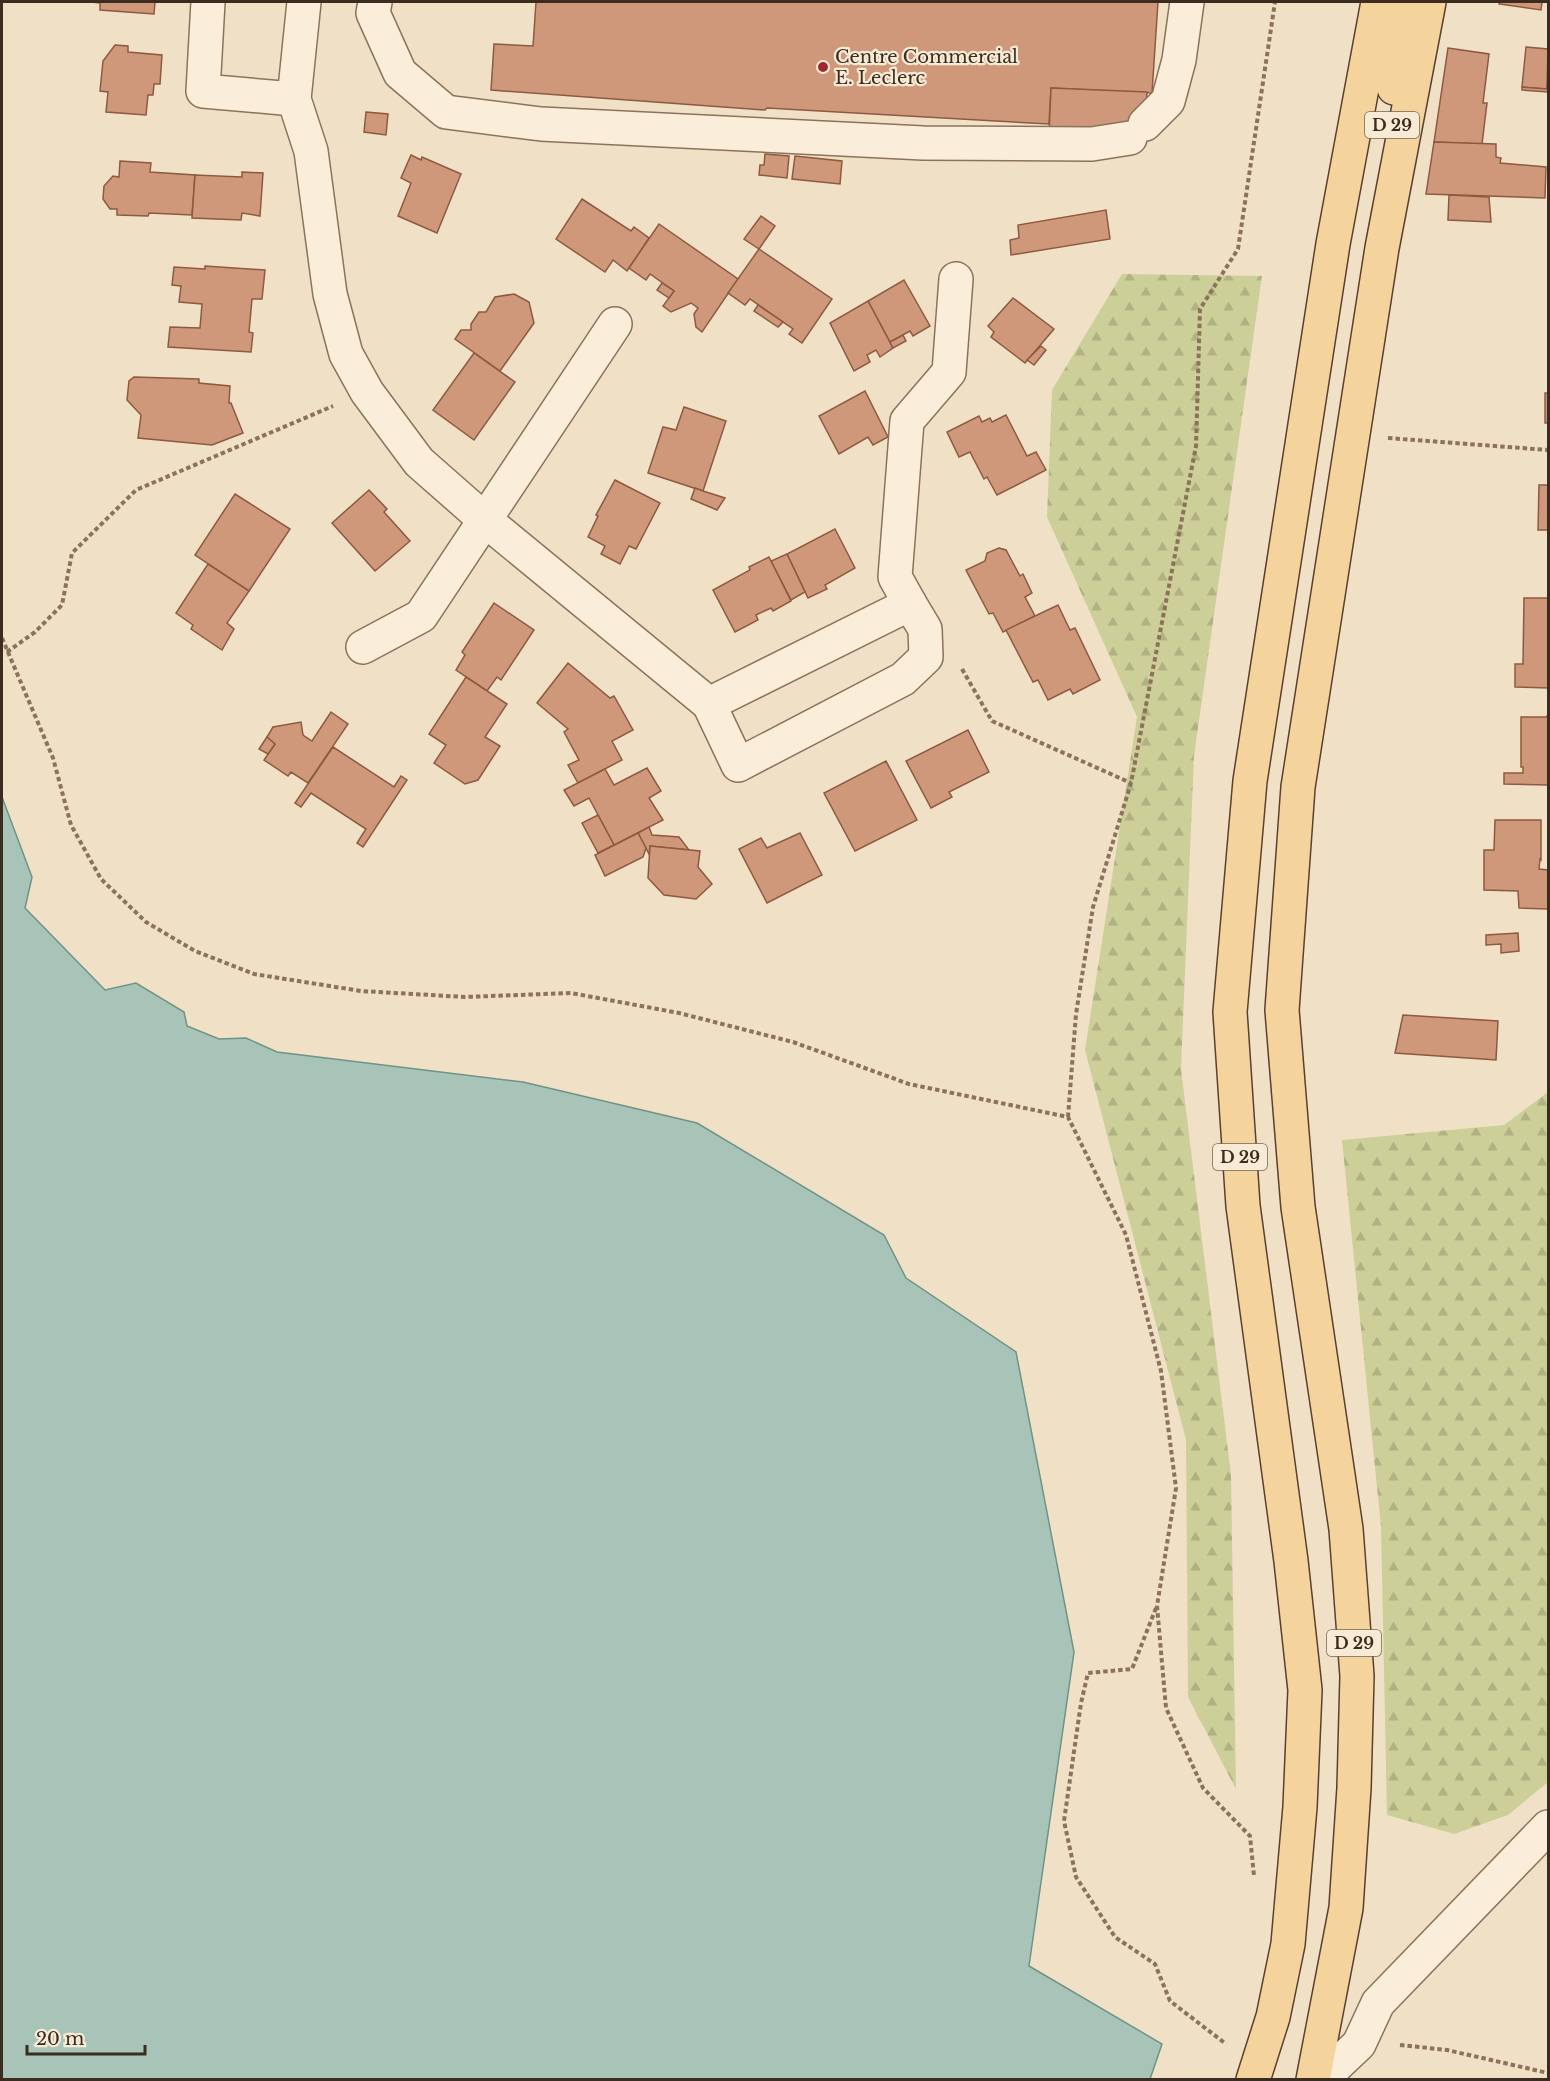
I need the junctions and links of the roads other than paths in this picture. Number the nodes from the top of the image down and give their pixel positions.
1 (208, 2) edge
2 (304, 2) edge
3 (375, 2) edge
4 (1187, 2) edge
5 (1358, 2) edge
6 (1378, 2) edge
7 (1403, 2) edge
8 (1429, 2) edge
9 (294, 99) junction
10 (1333, 244) junction
11 (1382, 249) junction
12 (956, 279) dead end
13 (615, 324) dead end
14 (484, 520) junction
15 (910, 604) junction
16 (363, 647) dead end
17 (709, 704) junction
18 (1548, 1827) edge
19 (1255, 2074) edge
20 (1313, 2079) edge
21 (1321, 2079) edge

1 - 9 street
2 - 9 street
3 - 4 street
5 - 10 main road
6 - 10 main road, D 29
7 - 11 main road, D 29
8 - 11 main road
9 - 14 street
10 - 19 main road, D 29
11 - 20 main road, D 29
12 - 15 street
13 - 14 street
14 - 16 street
14 - 17 street
15 - 17 street
15 - 17 street
18 - 21 street

